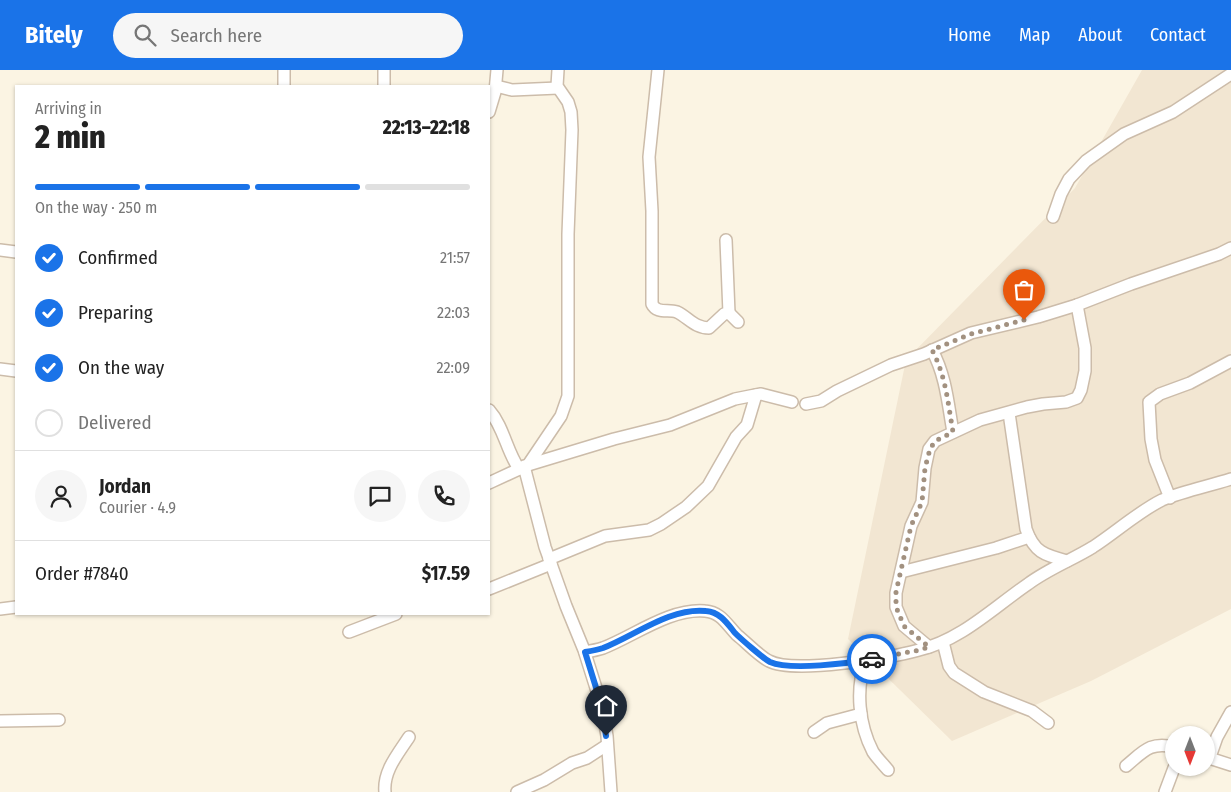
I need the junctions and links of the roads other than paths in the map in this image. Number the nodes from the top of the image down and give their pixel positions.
1 (284, 70) edge
2 (384, 70) edge
3 (497, 70) edge
4 (558, 70) edge
5 (658, 70) edge
6 (1231, 74) edge
7 (284, 85) edge
8 (384, 85) edge
9 (496, 86) junction
10 (558, 88) junction
11 (490, 108) edge
12 (1053, 217) dead end
13 (726, 240) dead end
14 (1231, 248) edge
15 (0, 250) edge
16 (15, 252) edge
17 (1077, 306) junction
18 (729, 313) junction
19 (738, 322) dead end
20 (932, 350) junction
21 (1231, 361) edge
22 (0, 368) edge
23 (15, 370) edge
24 (756, 395) junction
25 (792, 402) dead end
26 (806, 404) dead end
27 (490, 411) edge
28 (1009, 413) junction
29 (953, 432) junction
30 (523, 467) junction
31 (1231, 479) edge
32 (490, 482) edge
33 (1170, 498) junction
34 (1029, 537) junction
35 (1067, 561) junction
36 (550, 562) junction
37 (902, 572) junction
38 (490, 589) edge
39 (15, 607) edge
40 (0, 609) edge
41 (393, 615) edge
42 (349, 632) dead end
43 (943, 642) junction
44 (929, 647) junction
45 (585, 652) junction
46 (866, 660) junction
47 (1231, 712) edge
48 (861, 714) junction
49 (59, 720) dead end
50 (0, 721) edge
51 (1048, 723) dead end
52 (814, 732) dead end
53 (409, 737) dead end
54 (1215, 740) edge
55 (607, 745) junction
56 (1165, 745) edge
57 (1215, 759) edge
58 (1231, 765) edge
59 (1126, 766) dead end
60 (888, 770) dead end
61 (1171, 776) edge
62 (385, 792) edge
63 (516, 792) edge
64 (611, 792) edge
65 (1165, 792) edge

1 - 7 street
2 - 8 street
3 - 9 street
4 - 10 street
5 - 18 street
6 - 12 street
9 - 10 street
9 - 11 street
10 - 30 street
13 - 18 street
14 - 17 street
15 - 16 street
17 - 20 street
17 - 28 street
18 - 19 street
20 - 26 street
20 - 29 street
21 - 33 street
22 - 23 street
24 - 25 street
24 - 30 street
24 - 36 street
27 - 30 street
28 - 29 street
28 - 34 street
29 - 37 street
30 - 32 street
30 - 36 street
31 - 33 street
33 - 35 street
34 - 35 street
34 - 37 street
35 - 43 street
36 - 38 street
36 - 45 street
37 - 44 street
39 - 40 street
41 - 42 street
43 - 44 street
43 - 51 street
44 - 46 street
45 - 46 street
45 - 55 street
46 - 48 street
47 - 54 street
48 - 52 street
48 - 60 street
49 - 50 street
53 - 62 street
55 - 63 street
55 - 64 street
56 - 59 street
57 - 58 street
61 - 65 street

